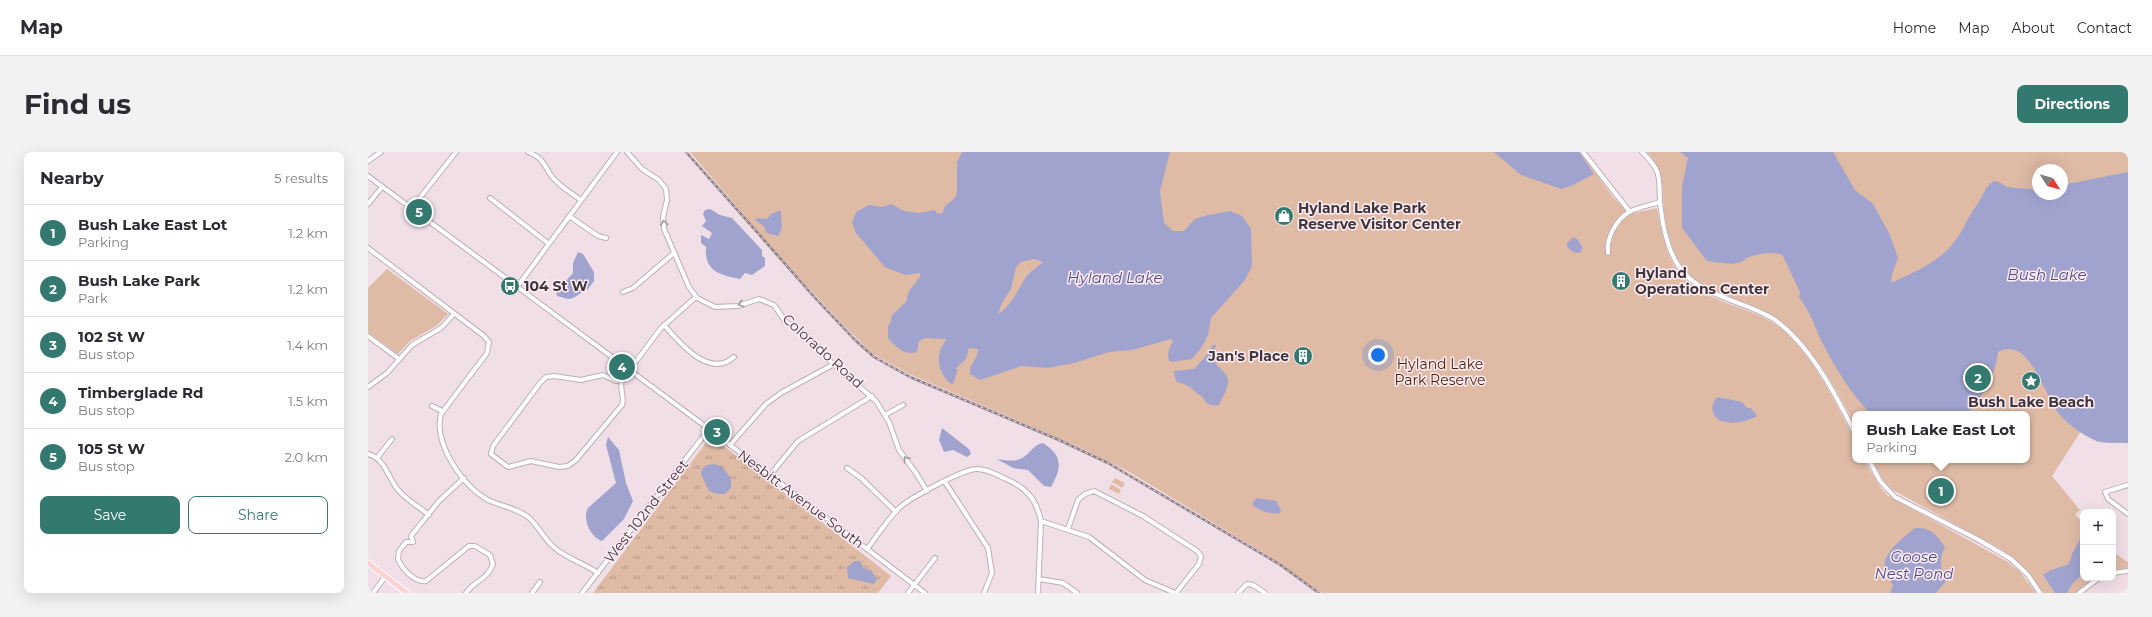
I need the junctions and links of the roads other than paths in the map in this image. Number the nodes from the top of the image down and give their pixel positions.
1 (381, 152) edge
2 (456, 152) edge
3 (528, 152) edge
4 (617, 152) edge
5 (627, 152) edge
6 (1583, 152) edge
7 (1642, 152) edge
8 (368, 161) edge
9 (368, 176) edge
10 (382, 187) junction
11 (490, 198) dead end
12 (581, 200) junction
13 (1660, 202) junction
14 (368, 204) edge
15 (412, 209) junction
16 (1630, 212) junction
17 (569, 216) junction
18 (606, 238) dead end
19 (549, 244) junction
20 (368, 248) edge
21 (674, 253) junction
22 (1608, 253) dead end
23 (517, 287) junction
24 (623, 292) dead end
25 (767, 294) dead end
26 (696, 297) junction
27 (765, 300) junction
28 (454, 314) junction
29 (664, 325) junction
30 (368, 336) edge
31 (734, 357) dead end
32 (399, 359) junction
33 (834, 364) junction
34 (628, 372) junction
35 (622, 380) junction
36 (368, 387) edge
37 (872, 396) junction
38 (903, 405) dead end
39 (432, 406) dead end
40 (442, 411) junction
41 (885, 415) junction
42 (1852, 427) edge
43 (709, 429) junction
44 (392, 439) dead end
45 (730, 445) junction
46 (368, 454) edge
47 (377, 458) junction
48 (1871, 463) edge
49 (847, 468) dead end
50 (770, 475) junction
51 (464, 478) junction
52 (945, 482) junction
53 (2128, 485) edge
54 (927, 492) junction
55 (896, 512) junction
56 (2128, 514) edge
57 (428, 515) junction
58 (1040, 521) junction
59 (1068, 529) junction
60 (867, 549) junction
61 (935, 558) dead end
62 (368, 563) edge
63 (2128, 571) edge
64 (598, 573) junction
65 (2116, 573) edge
66 (386, 577) junction
67 (1039, 579) junction
68 (2095, 581) edge
69 (540, 582) dead end
70 (914, 585) junction
71 (373, 593) edge
72 (407, 593) edge
73 (466, 593) edge
74 (532, 593) edge
75 (582, 593) edge
76 (908, 593) edge
77 (925, 593) edge
78 (984, 593) edge
79 (1038, 593) edge
80 (1077, 593) edge
81 (1175, 593) edge
82 (1238, 593) edge
83 (1265, 593) edge
84 (2040, 593) edge
85 (2079, 593) edge

1 - 8 street
2 - 15 street
3 - 12 street
4 - 12 street
21 -> 5 street
6 - 16 street
7 - 13 street
9 - 10 street, Nesbitt Avenue South
10 - 14 street
10 - 15 street, Nesbitt Avenue South
11 - 19 street
12 - 17 street
13 - 16 street
13 - 42 street
15 - 23 street, Nesbitt Avenue South
16 - 22 street
17 - 18 street
17 - 19 street
19 - 23 street
20 - 28 street
21 - 24 street
21 - 26 street
23 - 34 street, Nesbitt Avenue South
25 - 27 street
27 -> 26 street
26 - 29 street
27 - 33 street, Colorado Road
28 - 32 street
28 - 40 street
29 - 31 street
29 - 34 street
30 - 32 street
32 - 36 street
33 - 37 street, Colorado Road
33 - 45 street
34 - 35 street
34 - 43 street, Nesbitt Avenue South
35 - 35 street
37 - 41 street, Colorado Road
37 - 50 street
38 - 41 street
39 - 40 street
40 - 51 street
54 -> 41 street, Colorado Road
43 - 45 street, Nesbitt Avenue South
43 - 64 street, West 102nd Street
44 - 47 street
45 - 50 street, Nesbitt Avenue South
46 - 47 street
47 - 57 street
48 - 84 street
49 - 55 street
50 - 60 street, Nesbitt Avenue South
51 - 57 street
51 - 64 street
52 - 54 street
52 - 58 street
52 - 78 street
53 - 56 street
54 - 55 street
55 - 60 street
57 - 73 street
58 - 59 street
58 - 67 street
59 - 81 street
59 - 81 street
60 - 70 street, Nesbitt Avenue South
61 - 70 street
62 - 66 main road
63 - 65 street
64 - 75 street, West 102nd Street
66 - 71 street
66 - 72 main road
67 - 79 street
67 - 80 street
68 - 85 street
69 - 74 street
70 - 76 street
70 - 77 street, Nesbitt Avenue South
82 - 83 street

